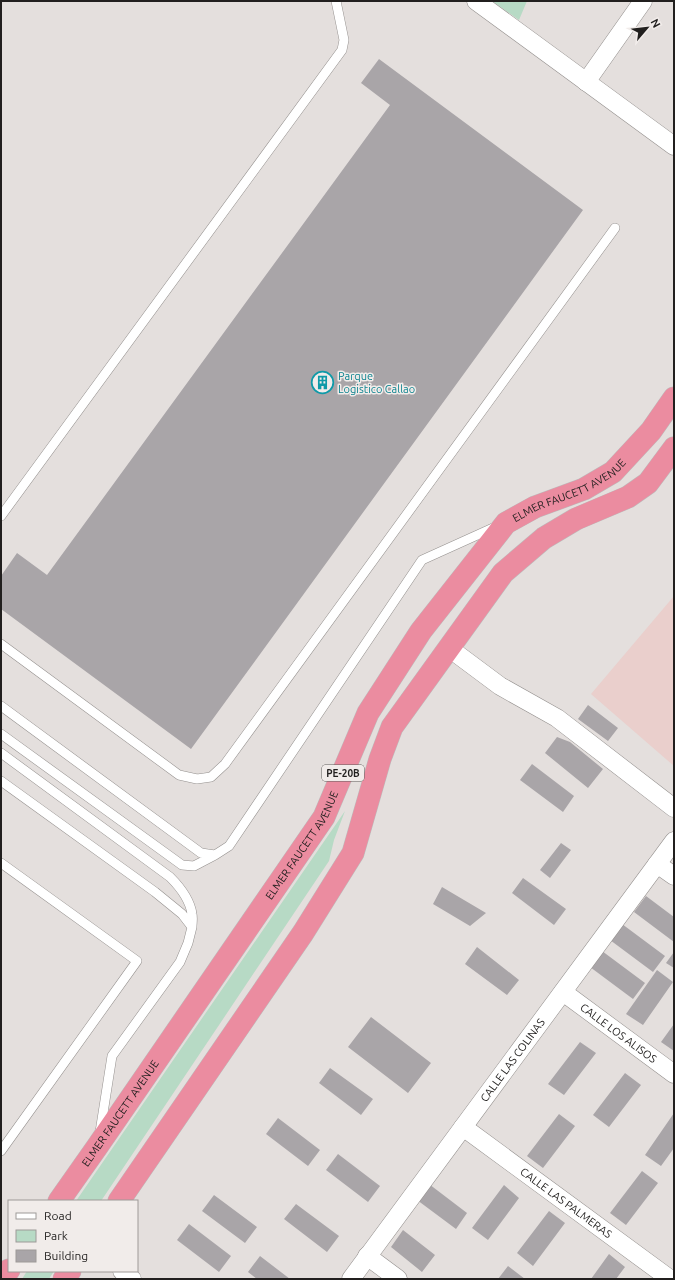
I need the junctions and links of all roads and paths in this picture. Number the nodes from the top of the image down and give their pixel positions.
1 (336, 1) edge
2 (476, 1) edge
3 (643, 1) edge
4 (586, 82) junction
5 (674, 146) edge
6 (615, 228) dead end
7 (674, 398) edge
8 (674, 448) edge
9 (1, 516) edge
10 (506, 523) junction
11 (1, 644) edge
12 (448, 648) junction
13 (1, 706) edge
14 (1, 734) edge
15 (1, 753) edge
16 (1, 780) edge
17 (674, 808) edge
18 (674, 841) edge
19 (215, 855) junction
20 (1, 863) edge
21 (657, 864) junction
22 (674, 876) edge
23 (192, 927) junction
24 (563, 992) junction
25 (674, 1074) edge
26 (462, 1127) junction
27 (98, 1147) junction
28 (1, 1151) edge
29 (60, 1200) edge
30 (120, 1200) edge
31 (367, 1256) junction
32 (123, 1272) edge
33 (132, 1279) edge
34 (350, 1279) edge
35 (398, 1279) edge
36 (670, 1279) edge

1 - 9 lane
2 - 4 street
3 - 4 street
4 - 5 street
6 - 11 lane
7 - 10 highway, ELMER FAUCETT AVENUE / PE-20B
8 - 12 highway, PE-20B
10 - 19 lane
10 - 27 highway, ELMER FAUCETT AVENUE / PE-20B
12 - 17 street
12 - 30 highway, PE-20B
13 - 19 lane
14 - 19 lane
15 - 23 lane
16 - 23 lane
18 - 21 street, CALLE LAS COLINAS
20 - 28 lane
21 - 22 street
21 - 24 street, CALLE LAS COLINAS
23 - 27 lane
24 - 25 street, CALLE LOS ALISOS
24 - 26 street, CALLE LAS COLINAS
26 - 31 street, CALLE LAS COLINAS
26 - 36 street, CALLE LAS PALMERAS
27 - 29 highway, ELMER FAUCETT AVENUE / PE-20B
31 - 34 street, CALLE LAS COLINAS
31 - 35 street
32 - 33 street

